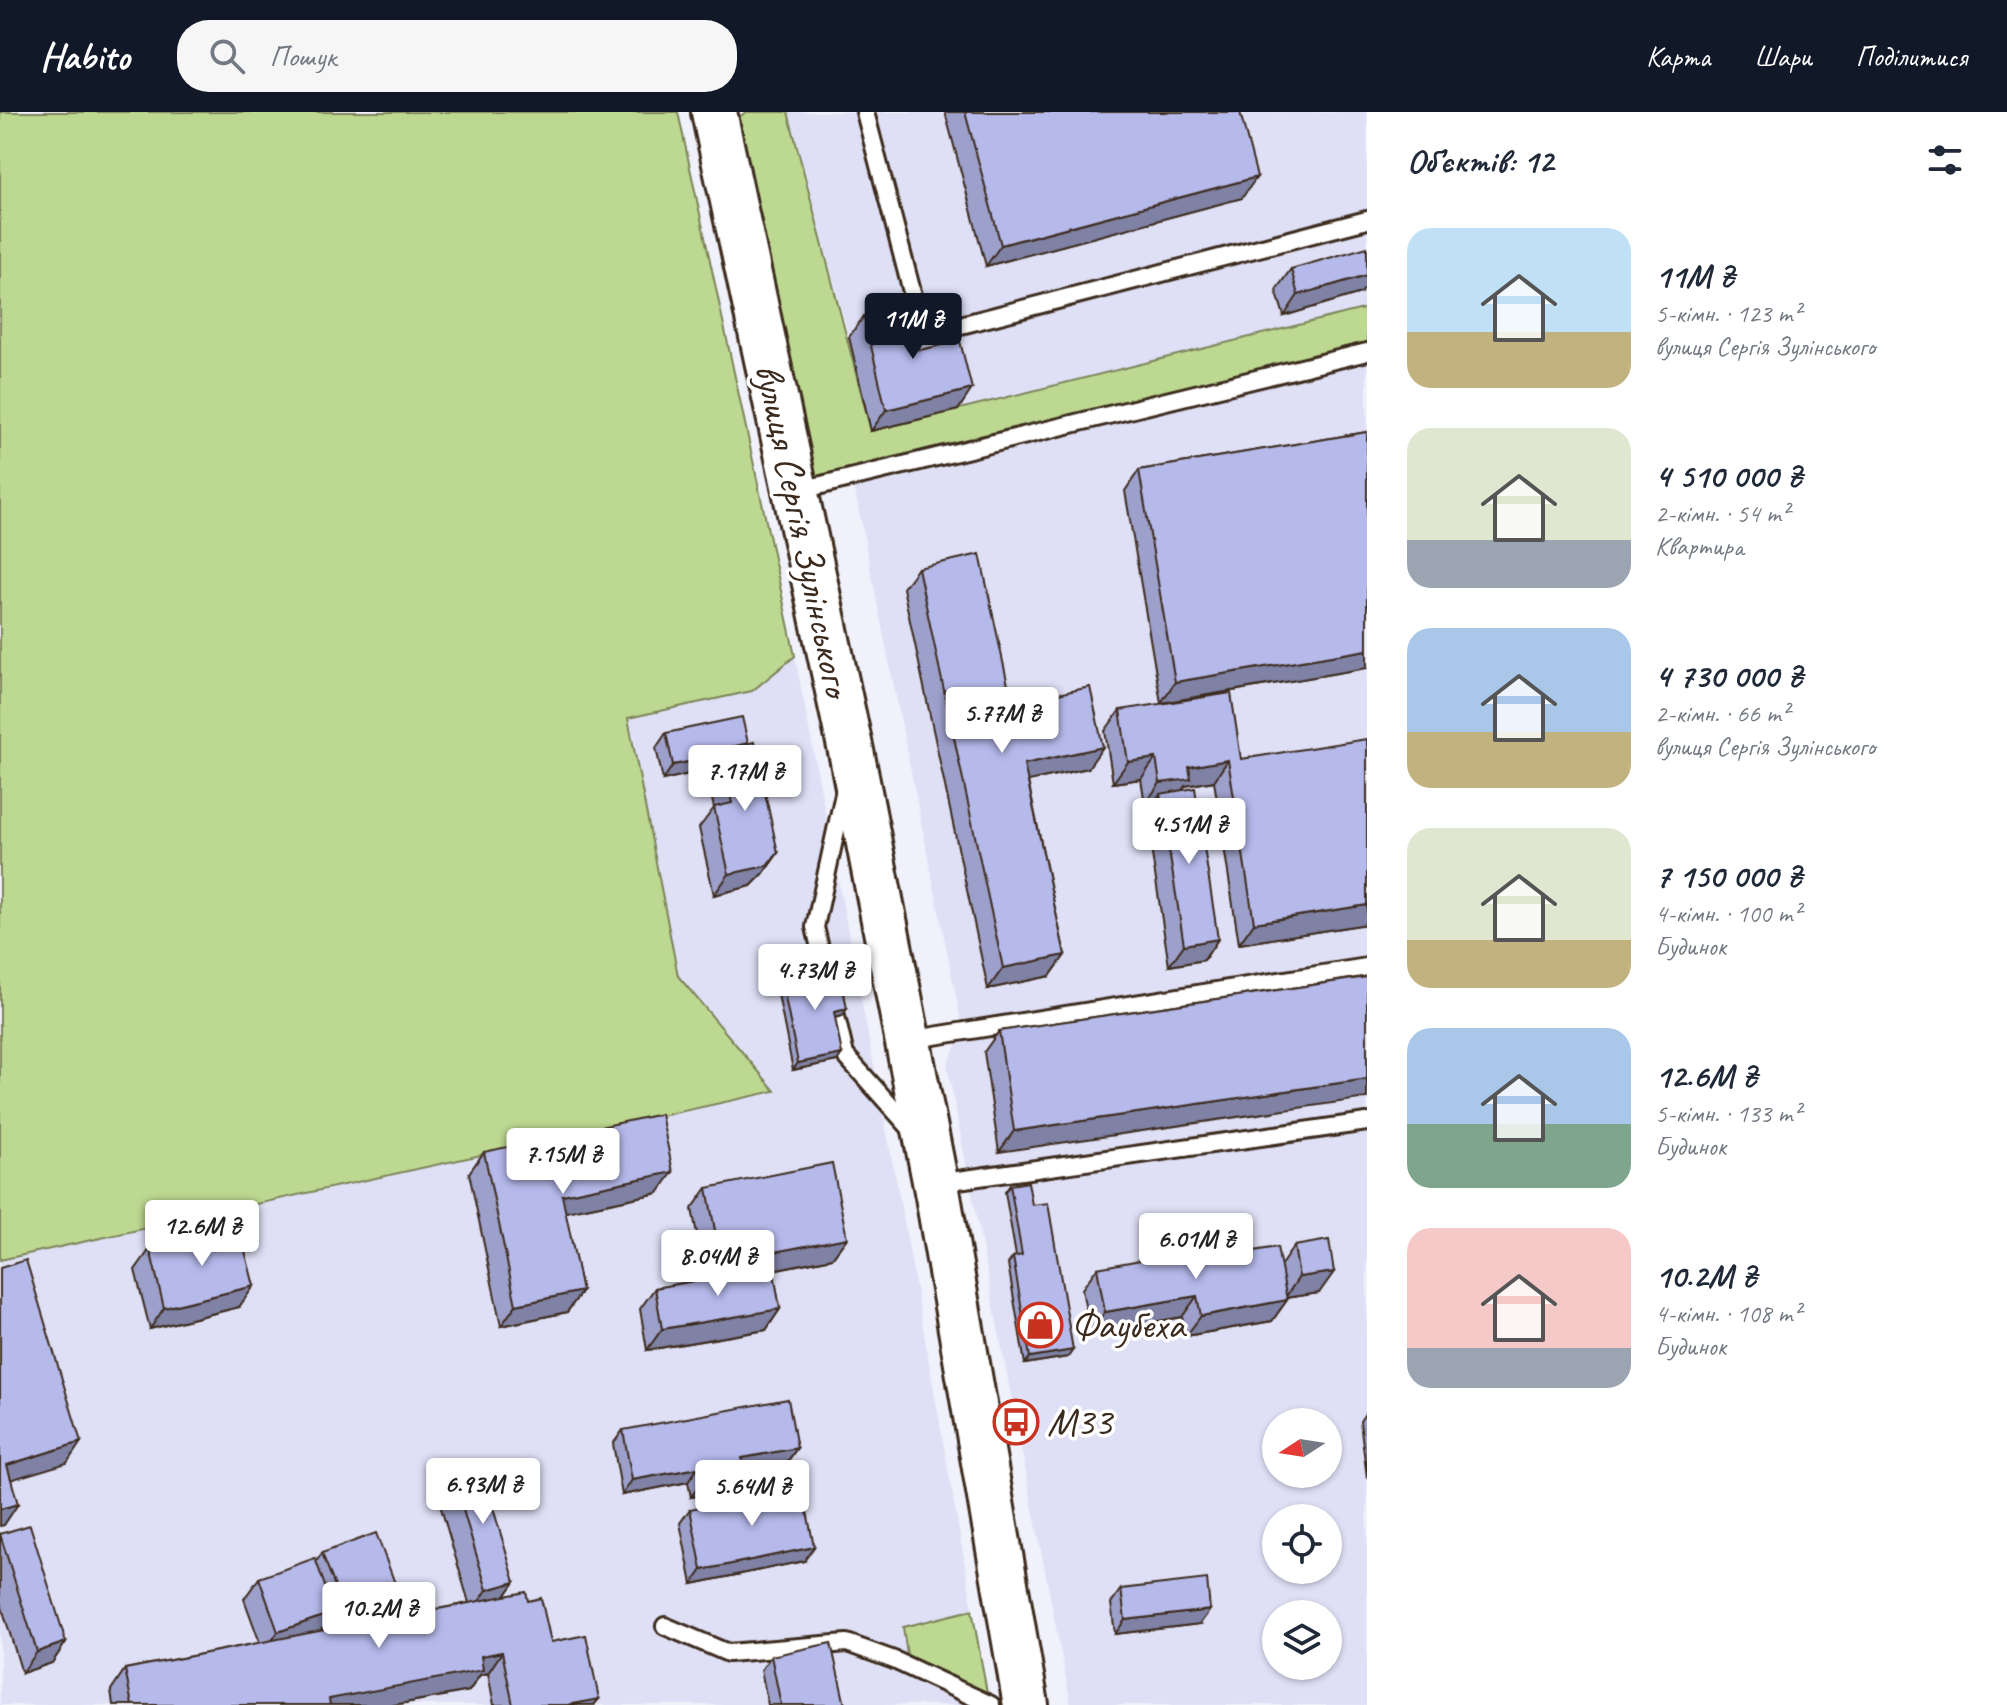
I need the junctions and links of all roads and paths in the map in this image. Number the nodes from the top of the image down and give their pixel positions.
1 (714, 112) edge
2 (865, 112) edge
3 (1367, 220) edge
4 (1367, 352) edge
5 (795, 491) junction
6 (852, 756) junction
7 (1367, 967) edge
8 (907, 1041) junction
9 (1367, 1122) edge
10 (932, 1167) junction
11 (665, 1626) dead end
12 (991, 1705) edge
13 (1026, 1705) edge

1 - 5 street, вулиця Сергія Зулінського
2 - 3 lane
4 - 5 lane
5 - 6 street, вулиця Сергія Зулінського
6 - 8 street, вулиця Сергія Зулінського
6 - 10 lane
7 - 8 lane
8 - 10 street, вулиця Сергія Зулінського
9 - 10 lane
10 - 13 street, вулиця Сергія Зулінського
11 - 12 lane

